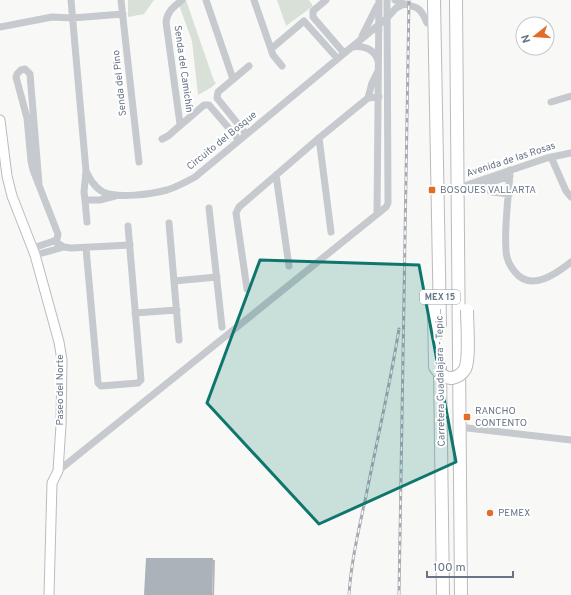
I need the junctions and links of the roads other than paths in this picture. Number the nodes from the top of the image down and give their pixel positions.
1 (71, 0) edge
2 (121, 0) edge
3 (182, 0) edge
4 (206, 0) edge
5 (254, 0) edge
6 (326, 0) edge
7 (379, 0) edge
8 (387, 0) edge
9 (395, 0) edge
10 (427, 0) edge
11 (434, 0) edge
12 (456, 0) edge
13 (404, 4) junction
14 (123, 14) junction
15 (388, 17) junction
16 (72, 18) junction
17 (427, 23) junction
18 (379, 24) junction
19 (0, 27) edge
20 (360, 40) junction
21 (351, 47) junction
22 (271, 49) junction
23 (344, 53) junction
24 (337, 58) junction
25 (249, 66) dead end
26 (282, 66) dead end
27 (379, 66) junction
28 (233, 79) junction
29 (571, 96) edge
30 (378, 97) junction
31 (368, 98) junction
32 (551, 102) dead end
33 (0, 120) edge
34 (180, 124) junction
35 (246, 134) junction
36 (319, 138) junction
37 (162, 139) dead end
38 (239, 140) junction
39 (436, 142) junction
40 (571, 153) edge
41 (551, 157) junction
42 (139, 162) dead end
43 (86, 171) junction
44 (510, 173) junction
45 (276, 175) junction
46 (39, 184) junction
47 (481, 186) junction
48 (461, 188) junction
49 (509, 194) junction
50 (115, 196) junction
51 (571, 197) edge
52 (85, 200) junction
53 (439, 203) junction
54 (209, 208) dead end
55 (377, 214) junction
56 (87, 222) dead end
57 (169, 223) dead end
58 (128, 226) dead end
59 (331, 232) dead end
60 (54, 241) junction
61 (130, 245) junction
62 (64, 246) junction
63 (86, 248) junction
64 (34, 251) junction
65 (571, 262) edge
66 (289, 266) dead end
67 (217, 277) junction
68 (174, 281) junction
69 (247, 289) dead end
70 (177, 310) junction
71 (135, 313) junction
72 (222, 327) dead end
73 (179, 340) dead end
74 (459, 427) junction
75 (571, 440) edge
76 (58, 471) junction
77 (50, 595) edge
78 (443, 595) edge
79 (461, 595) edge

1 - 16 street
2 - 14 street, Senda del Pino
3 - 34 street, Senda del Camichín
4 - 28 street
5 - 22 street
6 - 23 street
7 - 18 street
7 - 20 street
8 - 15 street
9 - 13 street
10 - 17 highway
11 - 39 highway, Carretera Guadalajara - Tepic / MEX 15
12 - 48 highway, Carretera Guadalajara - Tepic / MEX 15
13 - 15 street, Circuito del Bosque
13 - 17 street
14 - 16 street
14 - 42 street, Senda del Pino
15 - 18 street, Circuito del Bosque
15 - 55 street
16 - 19 street
16 - 43 street
17 - 39 highway
18 - 20 street, Circuito del Bosque
18 - 27 street
20 - 21 street, Circuito del Bosque
21 - 23 street, Circuito del Bosque
21 - 27 street
22 - 24 street
22 - 26 street
23 - 24 street, Circuito del Bosque
24 - 35 street, Circuito del Bosque
25 - 28 street
27 - 30 street
27 - 31 street
28 - 35 street
29 - 32 street
30 - 31 street
30 - 55 street
31 - 36 street
33 - 64 street, Paseo del Norte
34 - 37 street, Senda del Camichín
34 - 38 street, Senda del Camichín
35 - 38 street, Circuito del Bosque
36 - 45 street
36 - 59 street
38 - 50 street, Circuito del Bosque
39 - 53 highway, Carretera Guadalajara - Tepic / MEX 15
40 - 41 street, Avenida de las Rosas
41 - 44 street, Avenida de las Rosas
41 - 51 street
43 - 50 street
43 - 52 street
44 - 47 street
44 - 48 street, Avenida de las Rosas
44 - 49 street
45 - 66 street
45 - 69 street
46 - 46 street
46 - 60 street
47 - 48 street
47 - 49 street
48 - 53 highway, bridge
48 - 74 highway, Carretera Guadalajara - Tepic / MEX 15
49 - 65 street
50 - 52 street, Circuito del Bosque
52 - 56 street
53 - 78 highway, Carretera Guadalajara - Tepic / MEX 15
54 - 67 street
55 - 76 street
57 - 68 street
58 - 61 street
60 - 62 street
60 - 64 street
61 - 63 street
61 - 71 street
62 - 63 street
62 - 64 street
63 - 71 street
64 - 76 street, Paseo del Norte
67 - 68 street
67 - 72 street
68 - 70 street
70 - 71 street
70 - 73 street
74 - 75 street
74 - 79 highway, Carretera Guadalajara - Tepic / MEX 15
76 - 77 street, Paseo del Norte

